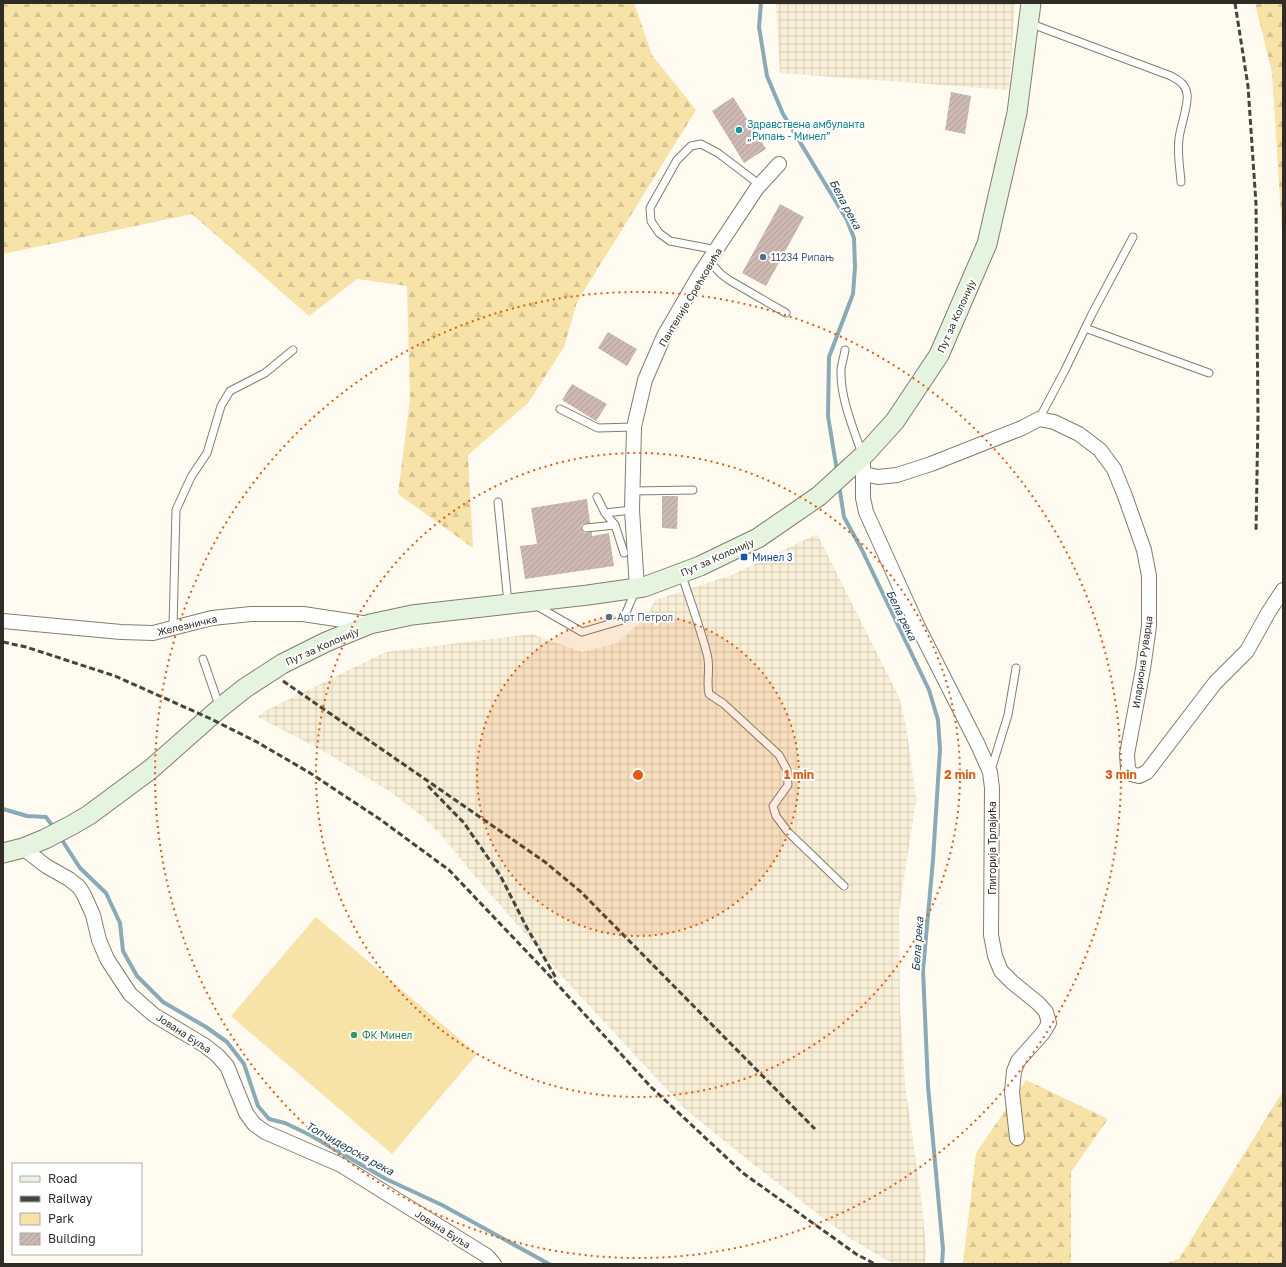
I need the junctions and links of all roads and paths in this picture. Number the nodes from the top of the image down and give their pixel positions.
1 (1031, 3) edge
2 (1028, 22) junction
3 (779, 164) dead end
4 (1181, 182) dead end
5 (760, 185) junction
6 (1133, 237) dead end
7 (713, 256) junction
8 (786, 312) dead end
9 (1085, 328) junction
10 (293, 350) dead end
11 (845, 350) dead end
12 (1209, 373) dead end
13 (560, 409) dead end
14 (1038, 419) junction
15 (634, 427) junction
16 (858, 467) junction
17 (693, 490) dead end
18 (632, 492) junction
19 (597, 497) dead end
20 (498, 502) dead end
21 (632, 510) junction
22 (605, 513) junction
23 (615, 525) junction
24 (586, 528) dead end
25 (624, 552) dead end
26 (681, 573) junction
27 (637, 588) junction
28 (1283, 590) edge
29 (530, 601) junction
30 (508, 604) junction
31 (3, 621) edge
32 (370, 624) junction
33 (174, 627) junction
34 (203, 659) dead end
35 (1016, 668) dead end
36 (220, 708) junction
37 (990, 772) junction
38 (23, 848) junction
39 (3, 854) edge
40 (844, 886) dead end
41 (1017, 1138) dead end
42 (494, 1264) edge

1 - 2 street, Пут за Колонију
2 - 4 lane
2 - 16 street, Пут за Колонију
3 - 5 street, Пантелије Срећковића
5 - 7 street, Пантелије Срећковића
5 - 7 lane
6 - 9 lane
7 - 8 lane
7 - 15 street, Пантелије Срећковића
9 - 12 lane
9 - 14 lane
10 - 33 lane
11 - 16 lane
13 - 15 lane
14 - 16 street
14 - 28 street, Илариона Руварца
15 - 18 street, Пантелије Срећковића
16 - 26 street, Пут за Колонију
16 - 37 street, Глигорија Трлајића
17 - 18 lane
18 - 21 street, Пантелије Срећковића
19 - 22 lane
20 - 30 lane
21 - 22 lane
21 - 27 street, Пантелије Срећковића
22 - 23 lane
23 - 24 lane
23 - 25 lane
26 - 27 street, Пут за Колонију
26 - 40 lane
27 - 29 street, Пут за Колонију
27 - 29 lane
29 - 30 street, Пут за Колонију
30 - 32 street, Пут за Колонију
31 - 33 street, Железничка
32 - 33 street, Железничка
32 - 36 street, Пут за Колонију
34 - 36 lane
35 - 37 lane
36 - 38 street, Пут за Колонију
37 - 41 street, Глигорија Трлајића
38 - 39 street, Пут за Колонију
38 - 42 street, Јована Буља

